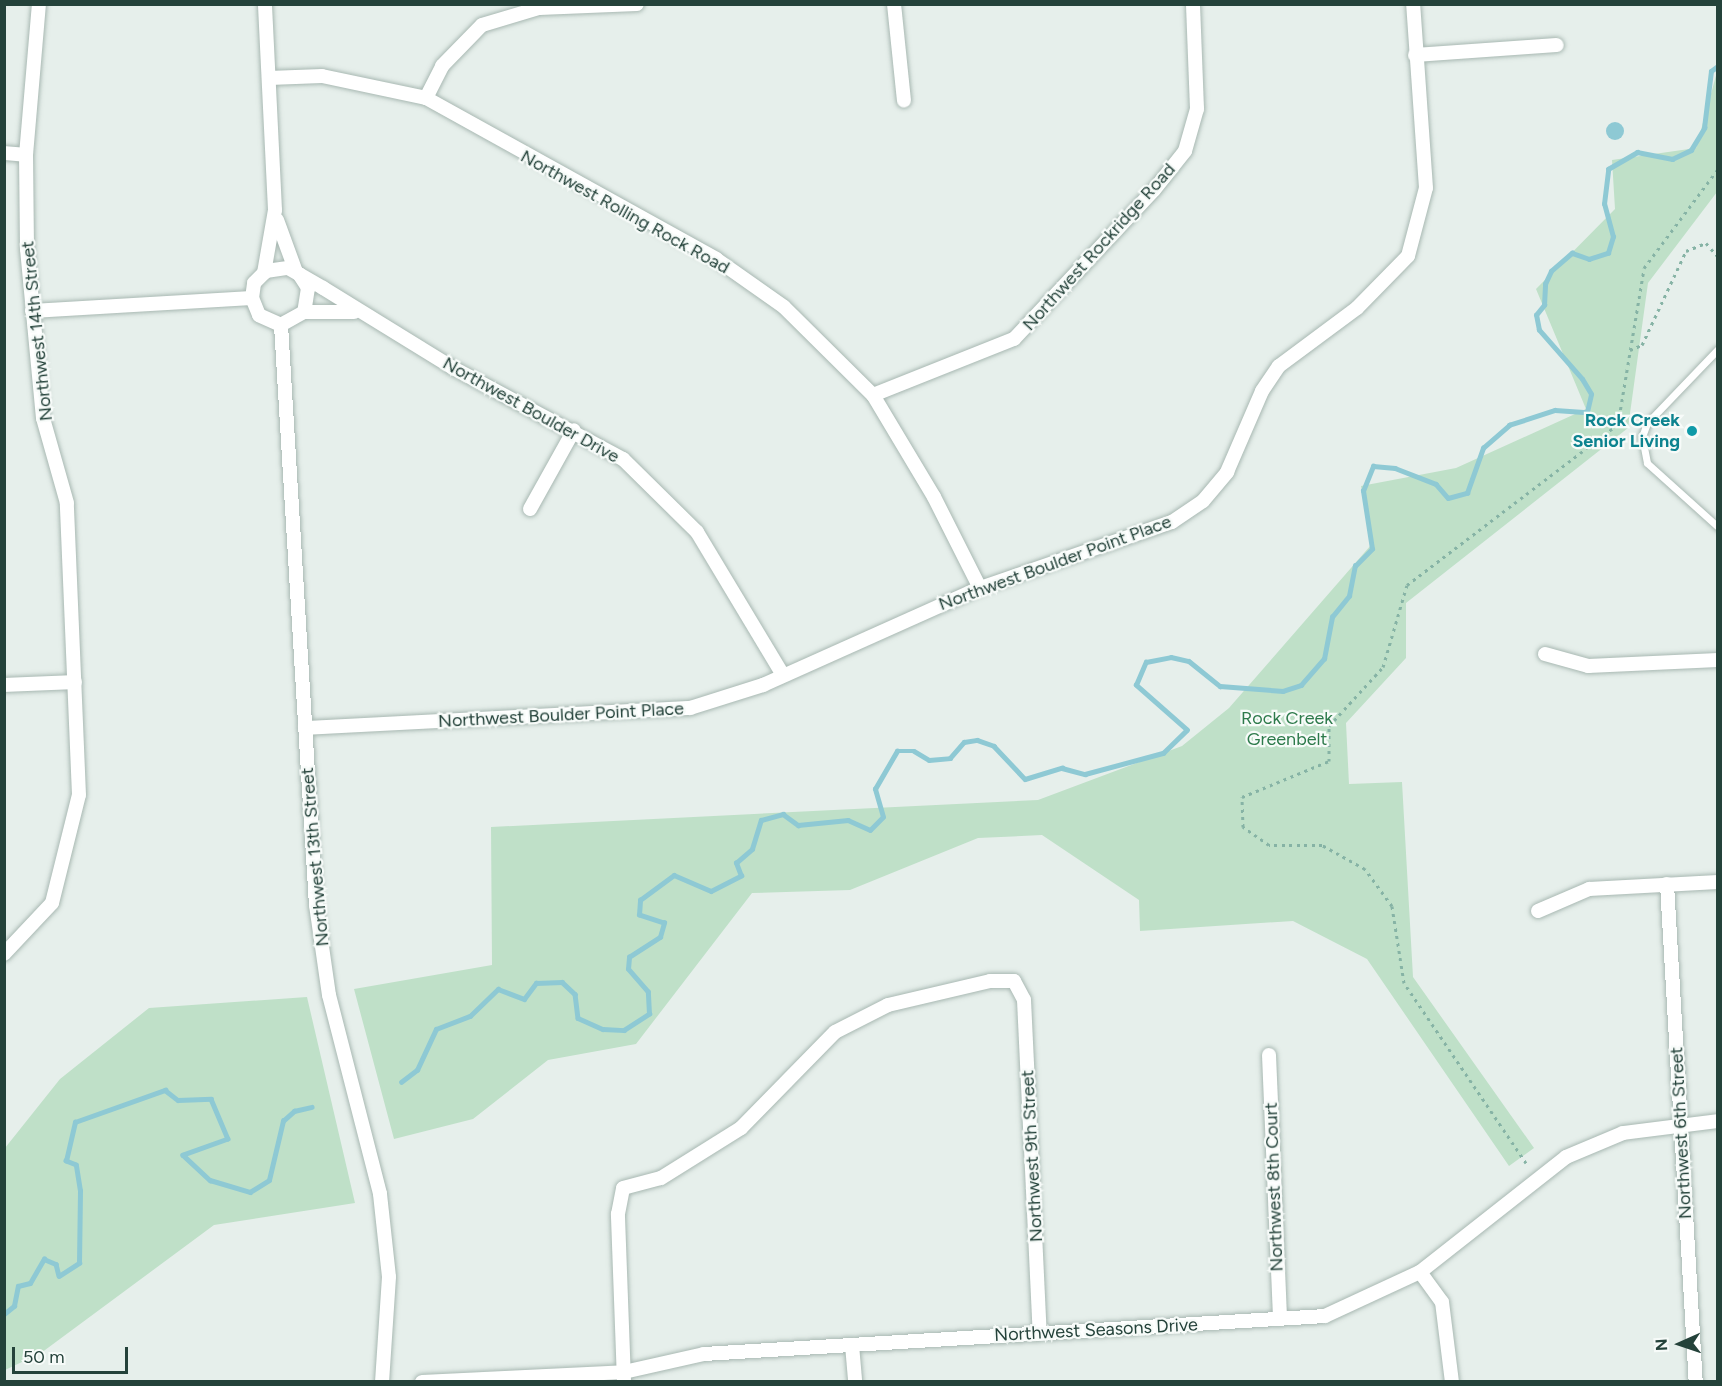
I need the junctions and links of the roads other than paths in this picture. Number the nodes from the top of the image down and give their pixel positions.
1 (39, 4) edge
2 (265, 4) edge
3 (637, 4) edge
4 (894, 4) edge
5 (1193, 4) edge
6 (1413, 4) edge
7 (1557, 45) dead end
8 (1415, 56) junction
9 (269, 78) junction
10 (426, 98) junction
11 (904, 100) dead end
12 (4, 153) edge
13 (26, 155) junction
14 (275, 210) junction
15 (264, 273) junction
16 (298, 273) junction
17 (252, 298) junction
18 (32, 311) junction
19 (304, 312) junction
20 (362, 314) junction
21 (281, 325) junction
22 (1718, 349) edge
23 (873, 395) junction
24 (574, 430) junction
25 (531, 509) dead end
26 (1718, 526) edge
27 (980, 588) junction
28 (1545, 654) dead end
29 (1718, 660) edge
30 (783, 675) junction
31 (75, 682) junction
32 (4, 685) edge
33 (305, 728) junction
34 (1718, 882) edge
35 (1667, 884) junction
36 (1538, 910) dead end
37 (4, 954) edge
38 (1269, 1055) dead end
39 (1718, 1121) edge
40 (1681, 1123) junction
41 (1420, 1272) junction
42 (1280, 1319) junction
43 (1040, 1334) junction
44 (852, 1345) junction
45 (624, 1377) edge
46 (382, 1382) edge
47 (422, 1382) edge
48 (855, 1382) edge
49 (1452, 1382) edge
50 (1696, 1382) edge

1 - 13 street, Northwest 14th Street
2 - 9 street
3 - 10 street
4 - 11 street
5 - 23 street, Northwest Rockridge Road
6 - 8 street, Northwest Boulder Point Place
7 - 8 street
8 - 27 street, Northwest Boulder Point Place
9 - 10 street, Northwest Rolling Rock Road
9 - 14 street
10 - 23 street, Northwest Rolling Rock Road
12 - 13 street
13 - 18 street, Northwest 14th Street
14 - 15 street
14 - 16 street
15 - 16 street
15 - 17 street
16 - 19 street
16 - 20 street, Northwest Boulder Drive
17 - 18 street
17 - 21 street
18 - 31 street, Northwest 14th Street
19 - 20 street, Northwest Boulder Drive
19 - 21 street
20 - 24 street, Northwest Boulder Drive
21 - 33 street, Northwest 13th Street
22 - 26 lane
23 - 27 street, Northwest Rolling Rock Road
24 - 25 street
24 - 30 street, Northwest Boulder Drive
27 - 30 street, Northwest Boulder Point Place
28 - 29 street
30 - 33 street, Northwest Boulder Point Place
31 - 32 street
31 - 37 street, Northwest 14th Street
33 - 46 street, Northwest 13th Street
34 - 35 street
35 - 36 street
35 - 40 street, Northwest 6th Street
38 - 42 street, Northwest 8th Court
39 - 40 street, Northwest Seasons Drive
40 - 41 street, Northwest Seasons Drive
40 - 50 street, Northwest 6th Street
41 - 42 street, Northwest Seasons Drive
41 - 49 street
42 - 43 street, Northwest Seasons Drive
43 - 44 street, Northwest Seasons Drive
43 - 45 street, Northwest 9th Street
44 - 45 street, Northwest Seasons Drive
44 - 48 street
45 - 47 street, Northwest Seasons Drive

